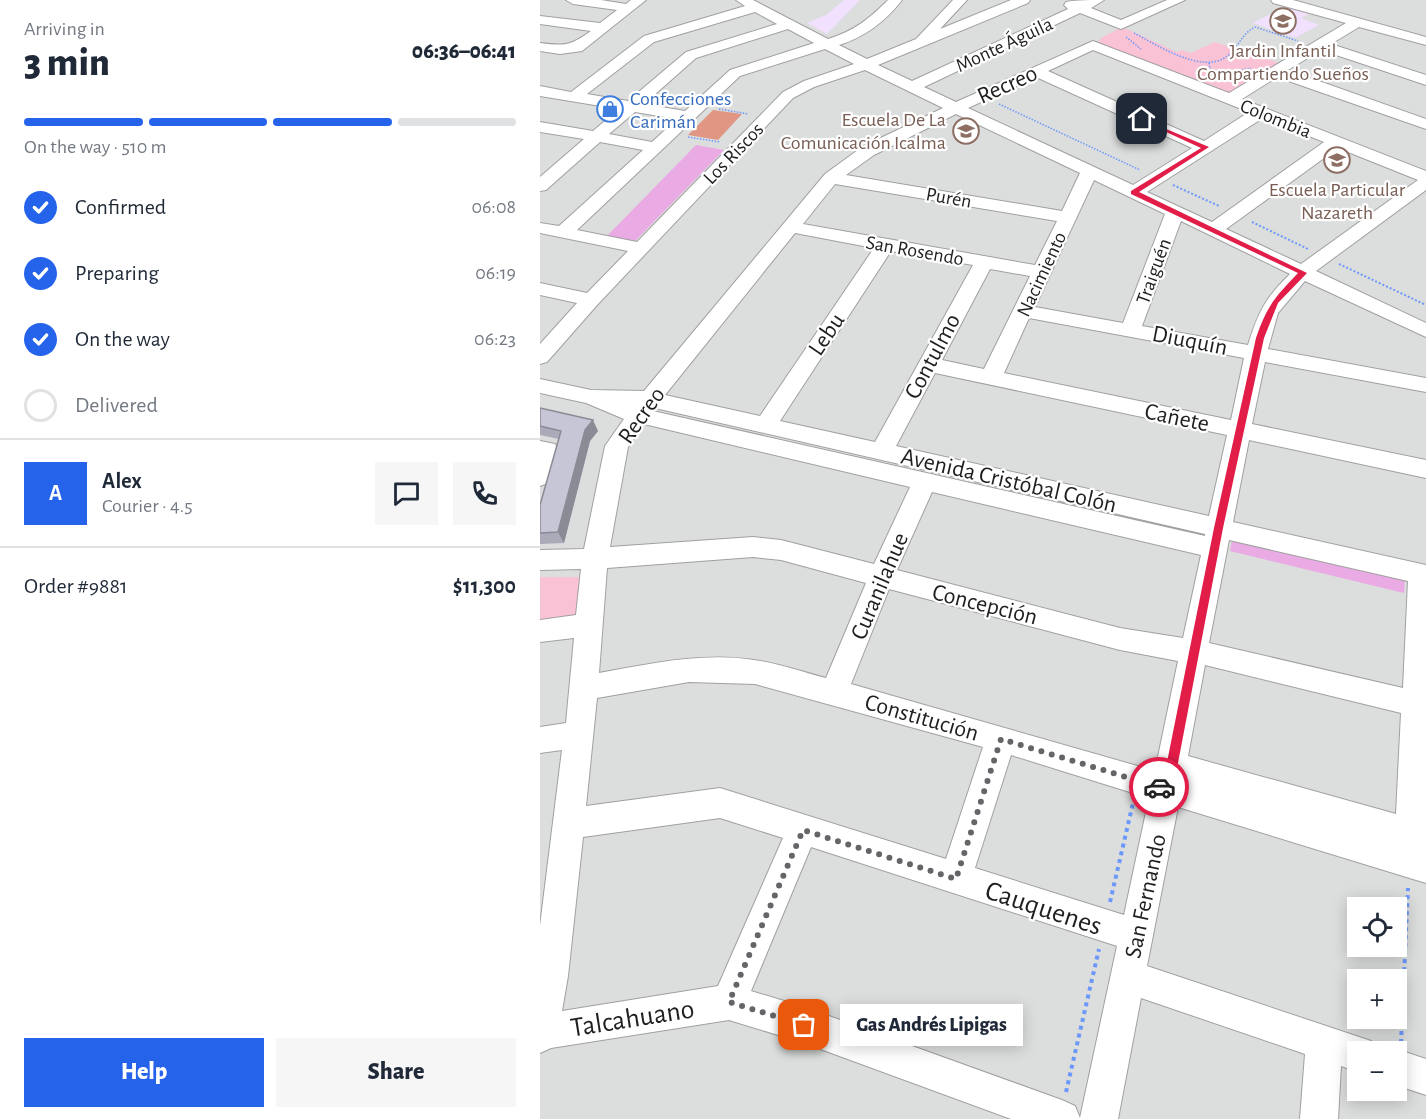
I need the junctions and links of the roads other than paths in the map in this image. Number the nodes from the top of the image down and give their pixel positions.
1 (573, 0) edge
2 (743, 0) edge
3 (895, 0) edge
4 (960, 0) edge
5 (1023, 0) edge
6 (1057, 0) edge
7 (1096, 0) edge
8 (1178, 0) edge
9 (1278, 0) edge
10 (777, 3) dead end
11 (634, 4) edge
12 (759, 8) junction
13 (1081, 8) junction
14 (540, 20) edge
15 (1357, 22) junction
16 (790, 24) junction
17 (603, 28) junction
18 (1426, 41) edge
19 (921, 42) junction
20 (826, 44) junction
21 (1093, 45) joint
22 (1318, 46) junction
23 (540, 47) edge
24 (771, 60) junction
25 (866, 65) junction
26 (786, 70) dead end
27 (1035, 71) junction
28 (1278, 72) junction
29 (1426, 80) edge
30 (912, 87) junction
31 (540, 91) edge
32 (574, 97) junction
33 (1229, 99) junction
34 (632, 106) junction
35 (955, 108) junction
36 (1261, 112) junction
37 (689, 116) junction
38 (1426, 124) edge
39 (540, 127) edge
40 (596, 138) junction
41 (1335, 142) junction
42 (655, 147) junction
43 (1206, 147) junction
44 (1090, 171) junction
45 (1426, 177) edge
46 (831, 178) junction
47 (1426, 182) edge
48 (540, 186) edge
49 (1134, 192) junction
50 (1175, 212) junction
51 (1067, 217) junction
52 (790, 227) junction
53 (540, 228) edge
54 (1213, 230) junction
55 (563, 233) junction
56 (886, 244) junction
57 (641, 248) junction
58 (984, 262) junction
59 (1041, 273) junction
60 (1303, 273) junction
61 (540, 289) edge
62 (591, 300) junction
63 (1024, 311) junction
64 (1422, 324) edge
65 (1131, 329) junction
66 (1256, 353) junction
67 (540, 357) edge
68 (927, 364) junction
69 (991, 377) junction
70 (1426, 385) edge
71 (540, 386) edge
72 (644, 407) junction
73 (766, 425) junction
74 (1239, 430) junction
75 (540, 449) edge
76 (882, 451) junction
77 (1426, 469) edge
78 (540, 477) edge
79 (925, 481) junction
80 (1217, 538) junction
81 (595, 558) junction
82 (540, 560) edge
83 (1424, 574) edge
84 (882, 577) junction
85 (587, 625) junction
86 (540, 631) edge
87 (1195, 651) junction
88 (583, 688) junction
89 (834, 692) junction
90 (1421, 704) edge
91 (579, 735) junction
92 (1001, 739) junction
93 (540, 740) edge
94 (1170, 777) junction
95 (568, 824) junction
96 (803, 830) junction
97 (1418, 850) edge
98 (956, 879) junction
99 (1137, 936) junction
100 (1129, 977) junction
101 (729, 1002) junction
102 (541, 1033) edge
103 (1324, 1043) junction
104 (1347, 1050) edge
105 (1062, 1119) edge
106 (1099, 1119) edge
107 (1319, 1119) edge

1 - 11 street
2 - 12 street
3 - 20 street
4 - 19 street, Los Riscos
5 - 19 street
6 - 13 street
7 - 13 street, Monte Águila
8 - 13 street
9 - 15 street
10 - 12 street
11 - 17 street
12 - 16 street
12 - 32 street
13 - 30 street, Monte Águila
14 - 17 street
15 - 18 street
15 - 22 street
16 - 20 street
16 - 34 street
17 - 23 street
19 - 25 street, Los Riscos
20 - 24 street
20 - 25 street
21 - 27 street, Recreo
21 - 33 street, Colombia
22 - 28 street
22 - 29 street
24 - 26 street
24 - 37 street
25 - 30 street
25 - 57 street, Los Riscos
27 - 35 street, Recreo
27 - 43 street
28 - 33 street
28 - 38 street
30 - 35 street
31 - 32 street
32 - 34 street
33 - 36 street, Colombia
34 - 37 street
34 - 40 street
35 - 44 street
35 - 46 street, Recreo
36 - 41 street, Colombia
36 - 43 street
37 - 42 street
39 - 40 street
40 - 42 street
40 - 48 street
41 - 45 street, Colombia
41 - 54 street
42 - 55 street
43 - 49 street
44 - 49 street
44 - 51 street, Nacimiento
46 - 51 street, Purén
46 - 52 street, Recreo
47 - 60 street, San Fernando
49 - 50 street
50 - 54 street
50 - 65 street, Traiguén
51 - 59 street, Nacimiento
52 - 56 street, San Rosendo
52 - 72 street, Recreo
53 - 55 street
54 - 60 street
55 - 57 street
56 - 58 street, San Rosendo
56 - 73 street, Lebu
57 - 62 street, Los Riscos
58 - 59 street, San Rosendo
58 - 68 street, Contulmo
59 - 63 street, Nacimiento
60 - 64 street
60 - 66 street, San Fernando
61 - 62 street
62 - 67 street, Los Riscos
63 - 65 street, Diuquín
63 - 69 street, Nacimiento
65 - 66 street, Diuquín
66 - 70 street, Diuquín
66 - 74 street, San Fernando
68 - 69 street, Cañete
68 - 76 street, Contulmo
69 - 74 street, Cañete
71 - 72 street, Avenida Cristóbal Colón
72 - 73 street, Avenida Cristóbal Colón
72 - 79 street, Avenida Cristóbal Colón
72 - 81 street, Recreo
73 - 76 street, Avenida Cristóbal Colón
74 - 77 street, Cañete
74 - 80 street, San Fernando
75 - 78 street
76 - 80 street, Avenida Cristóbal Colón
79 - 80 street, Avenida Cristóbal Colón
79 - 84 street, Curanilahue
80 - 83 street, Avenida Cristóbal Colón
80 - 87 street, San Fernando
81 - 82 street, Concepción
81 - 84 street, Concepción
81 - 85 street, Recreo
83 - 90 street
84 - 87 street, Concepción
84 - 89 street, Curanilahue
85 - 86 street
85 - 88 street, Recreo
87 - 90 street, Concepción
87 - 94 street, San Fernando
88 - 89 street, Constitución
88 - 91 street, Recreo
89 - 92 street, Constitución
90 - 97 street
91 - 93 street
91 - 95 street, Recreo
92 - 94 street, Constitución
92 - 98 street
94 - 97 street, Constitución
94 - 99 street, San Fernando
95 - 96 street, Cauquenes
95 - 102 street, Recreo
96 - 98 street, Cauquenes
96 - 101 street
98 - 99 street, Cauquenes
99 - 100 street, San Fernando
100 - 103 street
100 - 106 street, San Fernando
101 - 102 street, Talcahuano
101 - 105 street, Talcahuano
103 - 104 street
103 - 107 street

